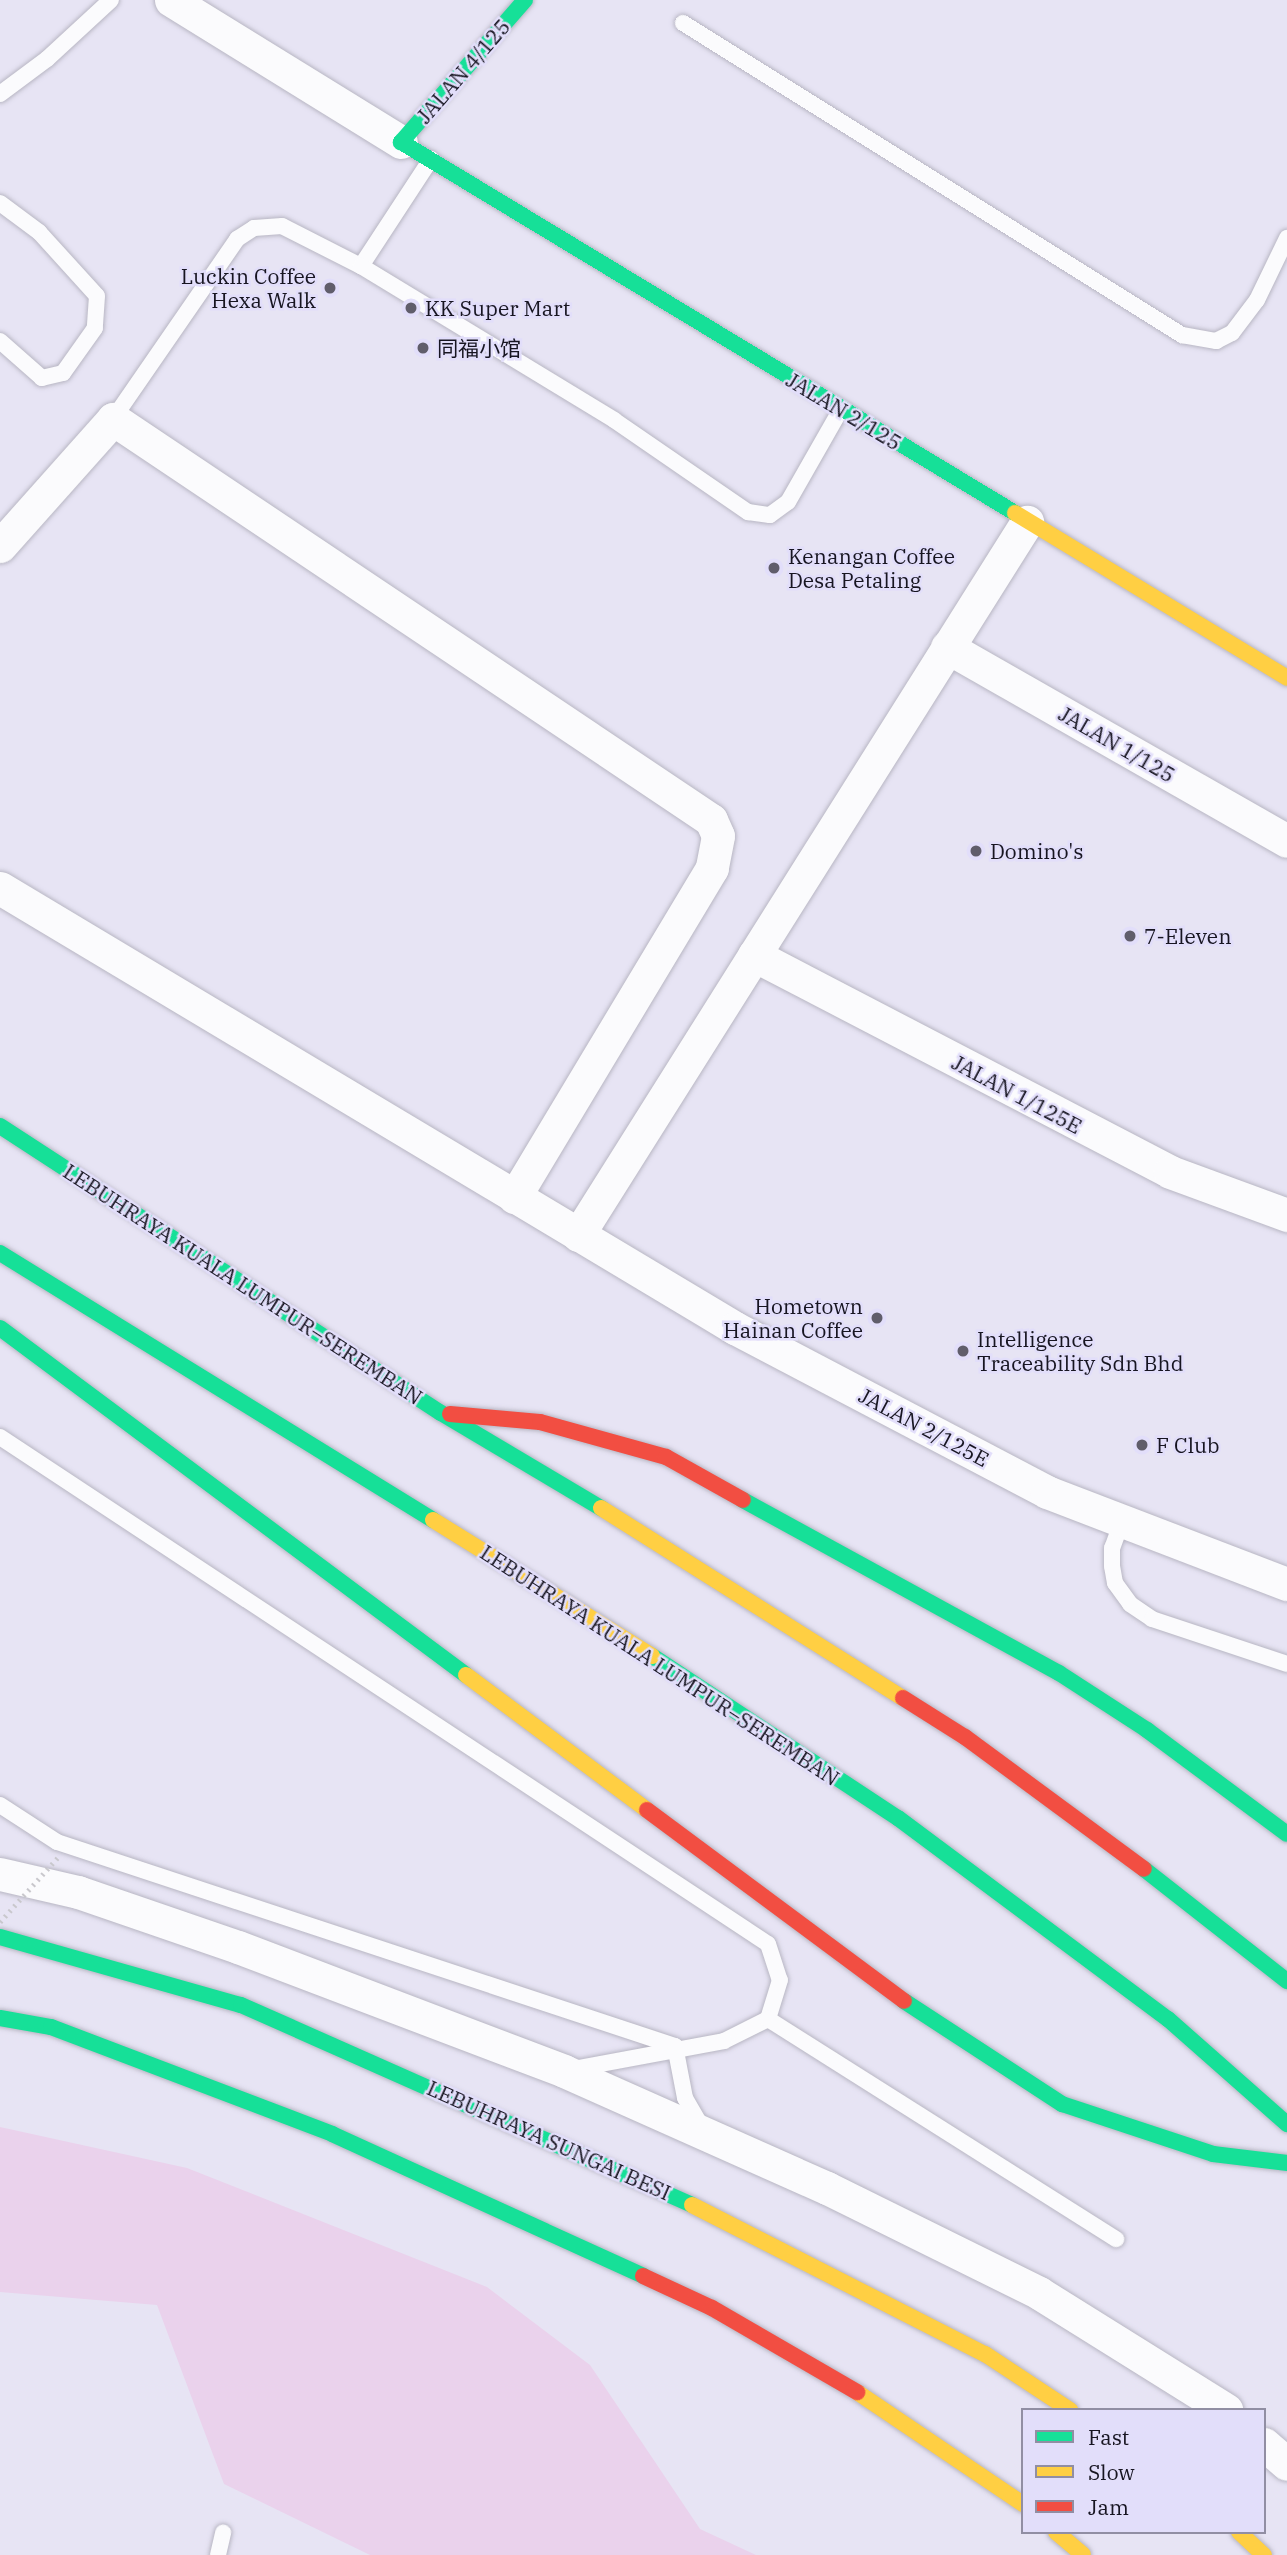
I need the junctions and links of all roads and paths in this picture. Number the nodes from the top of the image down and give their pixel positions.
1 (111, 0) edge
2 (171, 0) edge
3 (525, 0) edge
4 (683, 23) dead end
5 (0, 94) edge
6 (401, 142) junction
7 (431, 159) junction
8 (0, 203) edge
9 (1287, 238) edge
10 (361, 266) junction
11 (0, 341) edge
12 (841, 409) junction
13 (113, 419) junction
14 (1027, 522) junction
15 (0, 546) edge
16 (947, 646) junction
17 (1287, 678) edge
18 (1287, 841) edge
19 (0, 888) edge
20 (754, 955) junction
21 (0, 1126) edge
22 (514, 1197) junction
23 (1287, 1215) edge
24 (578, 1235) junction
25 (0, 1253) edge
26 (0, 1328) edge
27 (441, 1413) junction
28 (0, 1437) edge
29 (1122, 1521) junction
30 (1287, 1584) edge
31 (1287, 1664) edge
32 (0, 1805) edge
33 (1287, 1834) edge
34 (60, 1855) dead end
35 (0, 1874) edge
36 (0, 1922) edge
37 (0, 1937) edge
38 (1287, 1981) edge
39 (0, 2018) edge
40 (768, 2019) junction
41 (675, 2046) junction
42 (564, 2071) junction
43 (1287, 2124) edge
44 (706, 2136) junction
45 (1287, 2163) edge
46 (1116, 2239) dead end
47 (1067, 2408) edge
48 (1223, 2408) edge
49 (1266, 2446) edge
50 (1287, 2464) edge
51 (1021, 2503) edge
52 (223, 2533) dead end
53 (1058, 2534) edge
54 (1241, 2534) edge
55 (218, 2555) edge
56 (1083, 2555) edge
57 (1264, 2555) edge

1 - 5 lane
2 - 6 street
3 - 6 main road, JALAN 4/125
4 - 9 lane
6 - 7 main road, JALAN 2/125
7 - 10 lane
7 - 12 main road, JALAN 2/125
8 - 11 lane
10 - 12 lane
10 - 13 lane
12 - 14 main road, JALAN 2/125
13 - 15 street
13 - 22 street
14 - 16 street
14 - 17 main road, JALAN 2/125
16 - 18 street, JALAN 1/125
16 - 20 street
19 - 22 street, JALAN 2/125E
20 - 23 street, JALAN 1/125E
20 - 24 street
21 - 27 main road, LEBUHRAYA KUALA LUMPUR–SEREMBAN
22 - 24 street, JALAN 2/125E
24 - 29 street, JALAN 2/125E
25 - 43 main road, LEBUHRAYA KUALA LUMPUR–SEREMBAN
26 - 45 main road
27 - 33 main road
27 - 38 main road, LEBUHRAYA KUALA LUMPUR–SEREMBAN
28 - 40 lane
29 - 30 street, JALAN 2/125E
29 - 31 lane
32 - 41 lane
34 - 36 path, bridge
35 - 42 street
37 - 47 main road, LEBUHRAYA SUNGAI BESI
39 - 51 main road
40 - 41 lane
40 - 46 lane
41 - 42 lane
41 - 44 lane
42 - 44 street
44 - 48 street
49 - 50 street
52 - 55 lane
53 - 56 main road
54 - 57 main road

